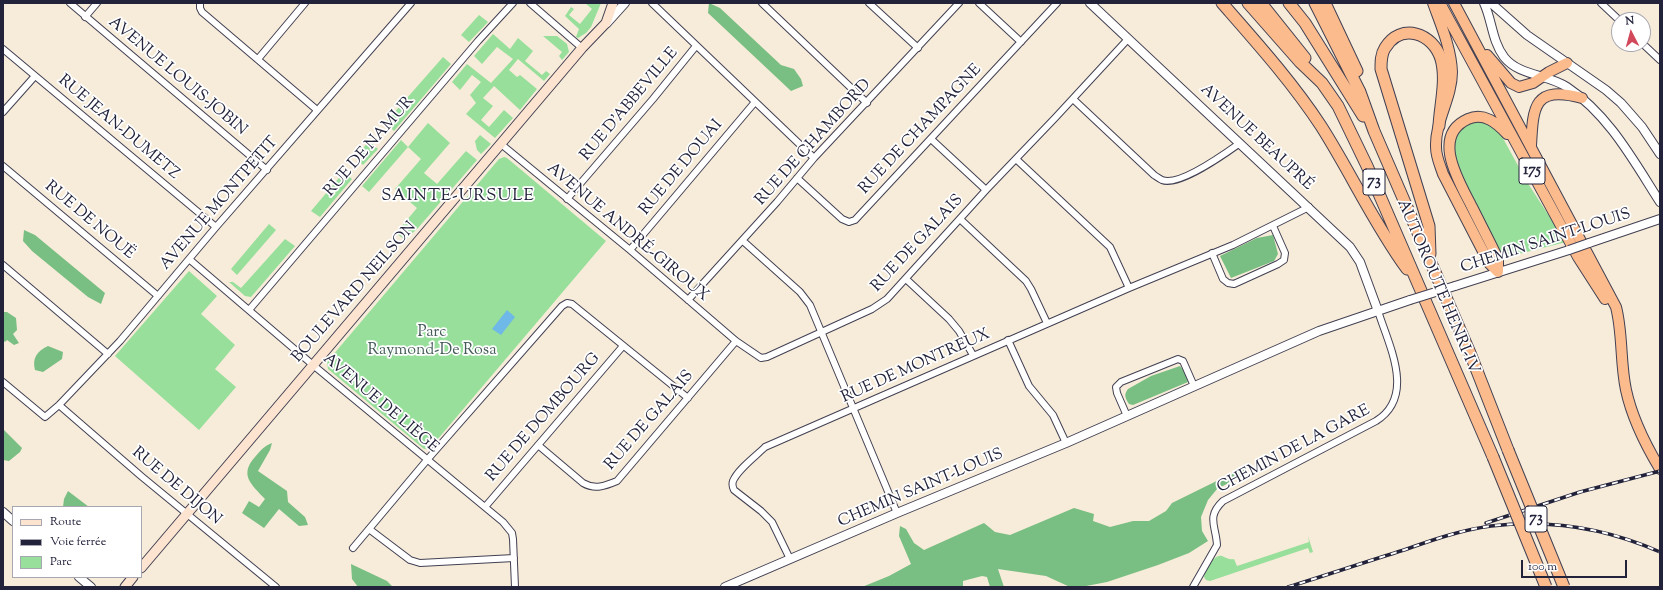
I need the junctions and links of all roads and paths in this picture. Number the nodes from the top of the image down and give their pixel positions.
1 (70, 3) edge
2 (97, 3) edge
3 (200, 3) edge
4 (305, 3) edge
5 (411, 3) edge
6 (513, 3) edge
7 (530, 3) edge
8 (613, 3) edge
9 (625, 3) edge
10 (652, 3) edge
11 (762, 3) edge
12 (870, 3) edge
13 (959, 3) edge
14 (979, 3) edge
15 (1057, 3) edge
16 (1090, 3) edge
17 (1222, 3) edge
18 (1248, 3) edge
19 (1261, 3) edge
20 (1289, 3) edge
21 (1316, 3) edge
22 (1326, 3) edge
23 (1433, 3) edge
24 (1440, 3) edge
25 (1454, 3) edge
26 (1484, 3) edge
27 (1491, 3) edge
28 (1601, 3) edge
29 (1611, 12) edge
30 (85, 17) junction
31 (606, 23) junction
32 (1128, 38) junction
33 (1021, 42) junction
34 (1476, 42) junction
35 (696, 46) junction
36 (582, 48) junction
37 (918, 48) junction
38 (3, 49) edge
39 (1651, 52) edge
40 (258, 58) junction
41 (1660, 60) edge
42 (1567, 63) junction
43 (35, 76) junction
44 (1542, 76) junction
45 (1322, 83) junction
46 (1360, 92) junction
47 (1582, 98) junction
48 (1073, 99) junction
49 (755, 102) junction
50 (868, 103) junction
51 (317, 110) junction
52 (3, 112) edge
53 (1439, 126) junction
54 (1374, 131) junction
55 (931, 139) junction
56 (1516, 142) junction
57 (1240, 143) junction
58 (501, 144) junction
59 (1531, 148) junction
60 (1660, 154) edge
61 (814, 158) junction
62 (1016, 159) junction
63 (3, 166) edge
64 (267, 170) junction
65 (797, 178) junction
66 (986, 190) junction
67 (567, 199) junction
68 (1660, 202) edge
69 (1309, 207) junction
70 (960, 219) junction
71 (1660, 219) edge
72 (1273, 226) junction
73 (216, 227) junction
74 (743, 241) junction
75 (630, 250) junction
76 (1212, 253) junction
77 (190, 259) junction
78 (1431, 263) junction
79 (3, 265) edge
80 (1498, 272) junction
81 (906, 279) junction
82 (1418, 284) junction
83 (1129, 288) junction
84 (158, 296) junction
85 (688, 300) junction
86 (249, 310) junction
87 (1378, 311) junction
88 (1619, 319) junction
89 (1047, 323) junction
90 (822, 332) junction
91 (1008, 340) junction
92 (736, 342) junction
93 (623, 346) junction
94 (108, 354) junction
95 (973, 355) junction
96 (313, 365) junction
97 (3, 382) edge
98 (1194, 386) junction
99 (688, 398) junction
100 (59, 406) junction
101 (854, 409) junction
102 (1127, 416) junction
103 (1066, 443) junction
104 (538, 445) junction
105 (426, 460) junction
106 (1660, 469) edge
107 (485, 507) junction
108 (3, 512) edge
109 (187, 513) junction
110 (897, 513) junction
111 (12, 520) edge
112 (369, 529) junction
113 (353, 548) dead end
114 (514, 558) junction
115 (790, 559) junction
116 (142, 567) edge
117 (80, 578) edge
118 (133, 578) edge
119 (91, 587) edge
120 (125, 587) edge
121 (276, 587) edge
122 (516, 587) edge
123 (725, 587) edge
124 (1193, 587) edge
125 (1546, 587) edge
126 (1564, 587) edge

1 - 30 street, AVENUE LOUIS-JOBIN
2 - 30 street
3 - 40 street
4 - 40 street
5 - 51 street, AVENUE MONTPETIT
6 - 86 street, RUE DE NAMUR
7 - 36 street
8 - 31 main road
9 - 31 street, BOULEVARD NEILSON
10 - 35 street
11 - 50 street
12 - 37 street
13 - 37 street, RUE DE CHAMBORD
14 - 33 street
15 - 33 street, RUE DE CHAMPAGNE
16 - 32 street, AVENUE BEAUPRÉ
17 - 82 highway
18 - 45 highway, AUTOROUTE HENRI-IV
19 - 45 highway
20 - 54 highway
21 - 46 highway, AUTOROUTE HENRI-IV / 73
22 - 46 highway
23 - 53 highway
24 - 56 highway, 175
25 - 34 highway, 175
26 - 44 street
27 - 42 street
28 - 29 street
30 - 64 street, AVENUE LOUIS-JOBIN
31 - 36 main road, BOULEVARD NEILSON
32 - 48 street, RUE DE GALAIS
32 - 57 street, AVENUE BEAUPRÉ
33 - 55 street, RUE DE CHAMPAGNE
34 - 44 highway
34 - 59 highway, 175
35 - 49 street
35 - 67 street, RUE D'ABBEVILLE
36 - 58 main road, BOULEVARD NEILSON
37 - 50 street, RUE DE CHAMBORD
38 - 43 street, RUE JEAN-DUMETZ
39 - 41 street
40 - 51 street
42 - 44 highway
42 - 60 street
43 - 52 street
43 - 73 street, RUE JEAN-DUMETZ
44 - 47 street
45 - 82 highway, AUTOROUTE HENRI-IV / 73
46 - 54 highway, AUTOROUTE HENRI-IV / 73
47 - 59 highway
47 - 68 street
48 - 57 street
48 - 62 street, RUE DE GALAIS
49 - 61 street
49 - 75 street, RUE DE DOUAI
50 - 61 street, RUE DE CHAMBORD
51 - 64 street, AVENUE MONTPETIT
53 - 78 highway
53 - 80 highway
54 - 78 highway, AUTOROUTE HENRI-IV / 73
55 - 65 street, RUE DE CHAMPAGNE
55 - 66 street
56 - 80 highway
56 - 88 highway, 175
57 - 69 street, AVENUE BEAUPRÉ
58 - 67 street, AVENUE ANDRÉ-GIROUX
58 - 96 main road, BOULEVARD NEILSON
59 - 88 highway, 175
61 - 65 street, RUE DE CHAMBORD
62 - 66 street, RUE DE GALAIS
62 - 83 street
63 - 84 street, RUE DE NOUË
64 - 73 street, AVENUE MONTPETIT
65 - 74 street, RUE DE CHAMBORD
66 - 70 street, RUE DE GALAIS
67 - 75 street, AVENUE ANDRÉ-GIROUX
69 - 72 street, RUE DE MONTREUX
69 - 87 street, AVENUE BEAUPRÉ
70 - 81 street, RUE DE GALAIS
70 - 89 street
71 - 80 street, CHEMIN SAINT-LOUIS, bridge
72 - 76 street, RUE DE MONTREUX
72 - 76 street
73 - 77 street, AVENUE MONTPETIT
74 - 85 street, RUE DE CHAMBORD
74 - 90 street
75 - 85 street, AVENUE ANDRÉ-GIROUX
76 - 83 street, RUE DE MONTREUX
77 - 84 street, AVENUE MONTPETIT
77 - 86 street, AVENUE DE LIÈGE
78 - 126 highway, AUTOROUTE HENRI-IV / 73, bridge
79 - 94 street
80 - 87 street, CHEMIN SAINT-LOUIS, bridge
81 - 90 street, RUE DE GALAIS
81 - 95 street
82 - 125 highway, AUTOROUTE HENRI-IV / 73, bridge
83 - 89 street, RUE DE MONTREUX
84 - 94 street, AVENUE MONTPETIT
85 - 92 street, AVENUE ANDRÉ-GIROUX
86 - 96 street, AVENUE DE LIÈGE
87 - 98 street, CHEMIN SAINT-LOUIS
87 - 124 street, CHEMIN DE LA GARE
88 - 106 highway, 175
89 - 91 street, RUE DE MONTREUX
90 - 92 street, RUE DE GALAIS
90 - 101 street
91 - 95 street, RUE DE MONTREUX
91 - 103 street
92 - 99 street, RUE DE GALAIS
93 - 99 street
93 - 104 street, RUE DE DOMBOURG
93 - 105 street
94 - 100 street, AVENUE MONTPETIT
95 - 101 street, RUE DE MONTREUX
96 - 105 street, AVENUE DE LIÈGE
96 - 109 main road, BOULEVARD NEILSON
97 - 100 street, AVENUE MONTPETIT
98 - 102 street, CHEMIN SAINT-LOUIS
98 - 102 street
99 - 104 street, RUE DE GALAIS
100 - 109 street, RUE DE DIJON
101 - 110 street
101 - 115 street, RUE DE MONTREUX
102 - 103 street, CHEMIN SAINT-LOUIS
103 - 110 street, CHEMIN SAINT-LOUIS
104 - 107 street, RUE DE DOMBOURG
105 - 107 street, AVENUE DE LIÈGE
105 - 112 street
107 - 114 street, AVENUE DE LIÈGE
108 - 111 street
109 - 116 main road, BOULEVARD NEILSON
109 - 121 street, RUE DE DIJON
110 - 115 street, CHEMIN SAINT-LOUIS
112 - 113 street
112 - 114 street
114 - 122 street, AVENUE DE LIÈGE
115 - 123 street, CHEMIN SAINT-LOUIS
117 - 119 street
118 - 120 main road

